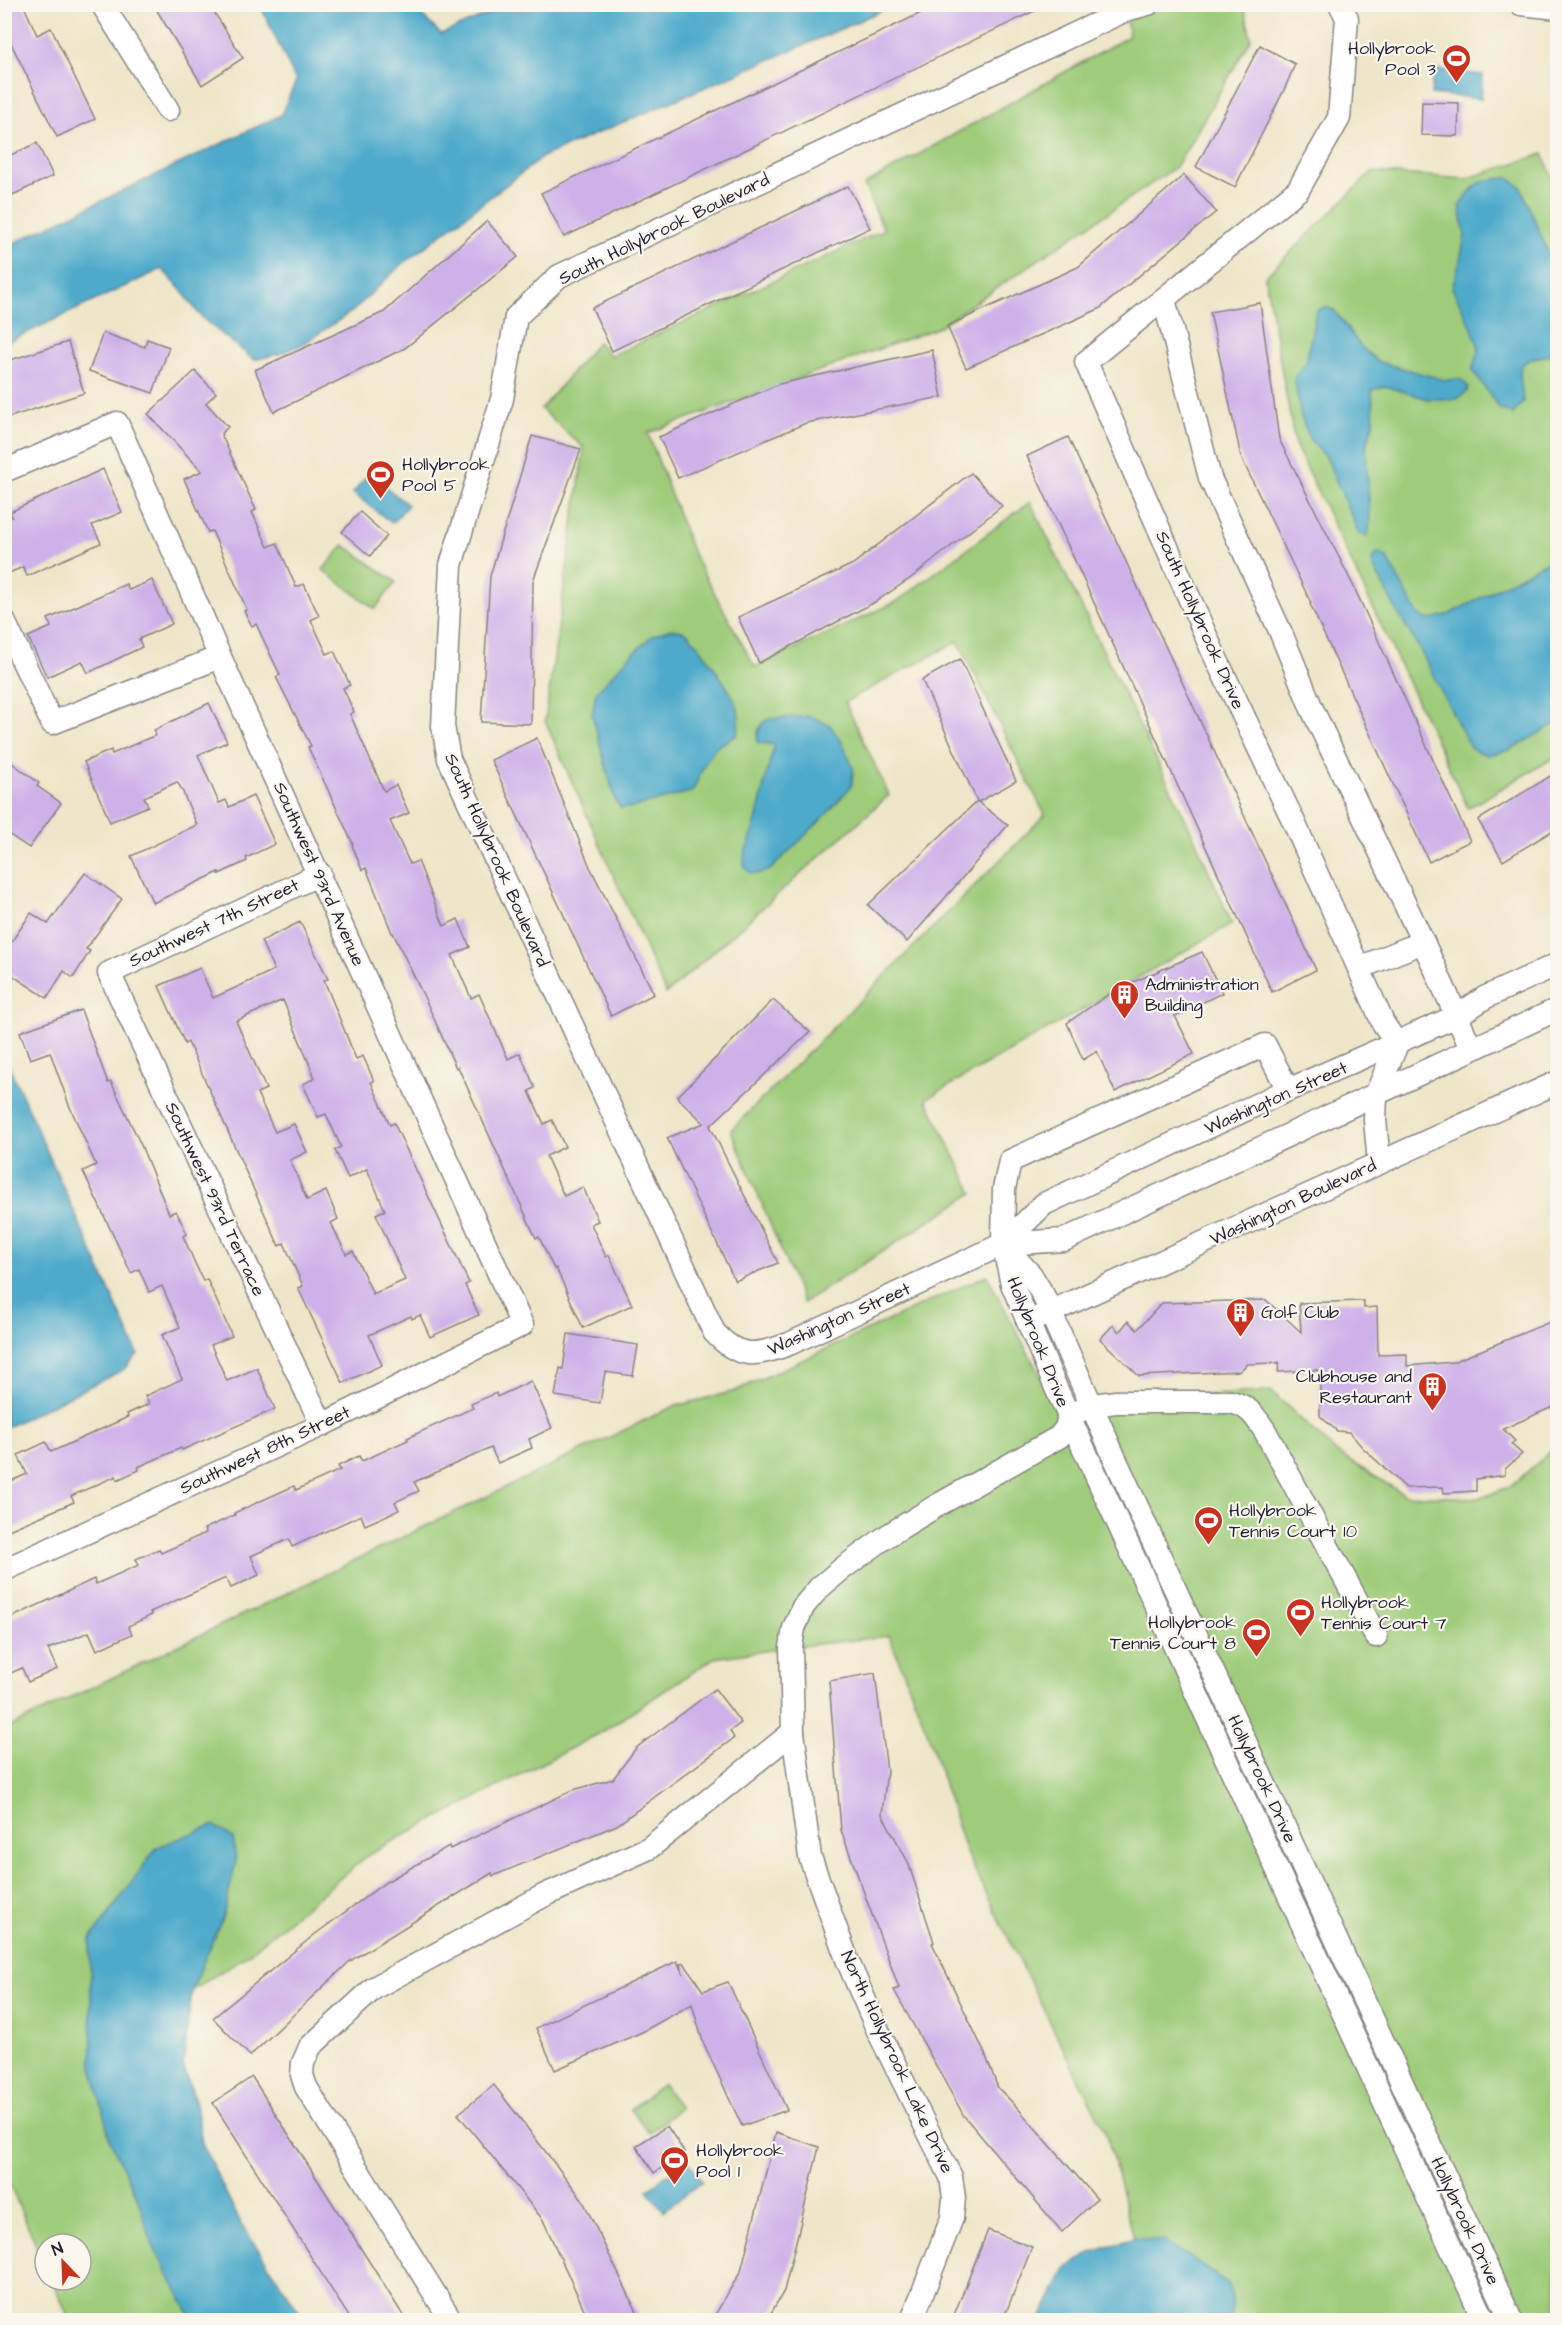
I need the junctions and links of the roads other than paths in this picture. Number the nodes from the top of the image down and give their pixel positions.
1 (102, 4) edge
2 (1148, 4) edge
3 (1340, 4) edge
4 (1521, 4) edge
5 (1557, 8) edge
6 (168, 110) dead end
7 (1164, 299) junction
8 (4, 471) edge
9 (4, 621) edge
10 (220, 657) junction
11 (320, 874) junction
12 (1423, 942) junction
13 (1557, 964) edge
14 (1359, 968) junction
15 (109, 973) joint
16 (1557, 1009) edge
17 (1457, 1016) junction
18 (1397, 1044) junction
19 (1471, 1048) junction
20 (1557, 1082) edge
21 (1288, 1090) junction
22 (1376, 1095) junction
23 (1379, 1163) junction
24 (1003, 1245) junction
25 (1051, 1312) junction
26 (1028, 1323) junction
27 (522, 1325) joint
28 (739, 1352) joint
29 (1092, 1405) junction
30 (1069, 1416) junction
31 (322, 1425) junction
32 (4, 1570) edge
33 (1376, 1636) dead end
34 (793, 1731) junction
35 (451, 2320) edge
36 (912, 2320) edge
37 (1484, 2320) edge
38 (1511, 2320) edge

1 - 6 street
2 - 28 street, South Hollybrook Boulevard
3 - 7 street, South Hollybrook Drive
4 - 5 street
7 - 12 street
7 - 14 street, South Hollybrook Drive
8 - 10 street, Southwest 93rd Avenue
9 - 10 street
10 - 11 street, Southwest 93rd Avenue
11 - 15 street, Southwest 7th Street
11 - 27 street, Southwest 93rd Avenue
12 - 14 street
12 - 17 street
13 - 17 street, Washington Street
14 - 18 street, South Hollybrook Drive
15 - 31 street, Southwest 93rd Terrace
16 - 19 street, Washington Street
17 - 18 street, Washington Street
17 - 19 street
18 - 21 street, Washington Street
18 - 22 street
19 - 22 street, Washington Street
20 - 23 street, Washington Boulevard
21 - 24 street, Washington Street
21 - 24 street, Hollybrook Drive
22 - 23 street
22 - 24 street, Washington Street
23 - 25 street, Washington Boulevard
24 - 25 street, Hollybrook Drive
24 - 26 street, Hollybrook Drive
24 - 28 street, Washington Street
25 - 26 street, Washington Boulevard
25 - 29 street, Hollybrook Drive
26 - 30 street, Hollybrook Drive
27 - 31 street, Southwest 8th Street
29 - 30 street
29 - 33 street
29 - 38 street, Hollybrook Drive
30 - 34 street, North Hollybrook Lake Drive
30 - 37 street, Hollybrook Drive
31 - 32 street, Southwest 8th Street
34 - 35 street
34 - 36 street, North Hollybrook Lake Drive

